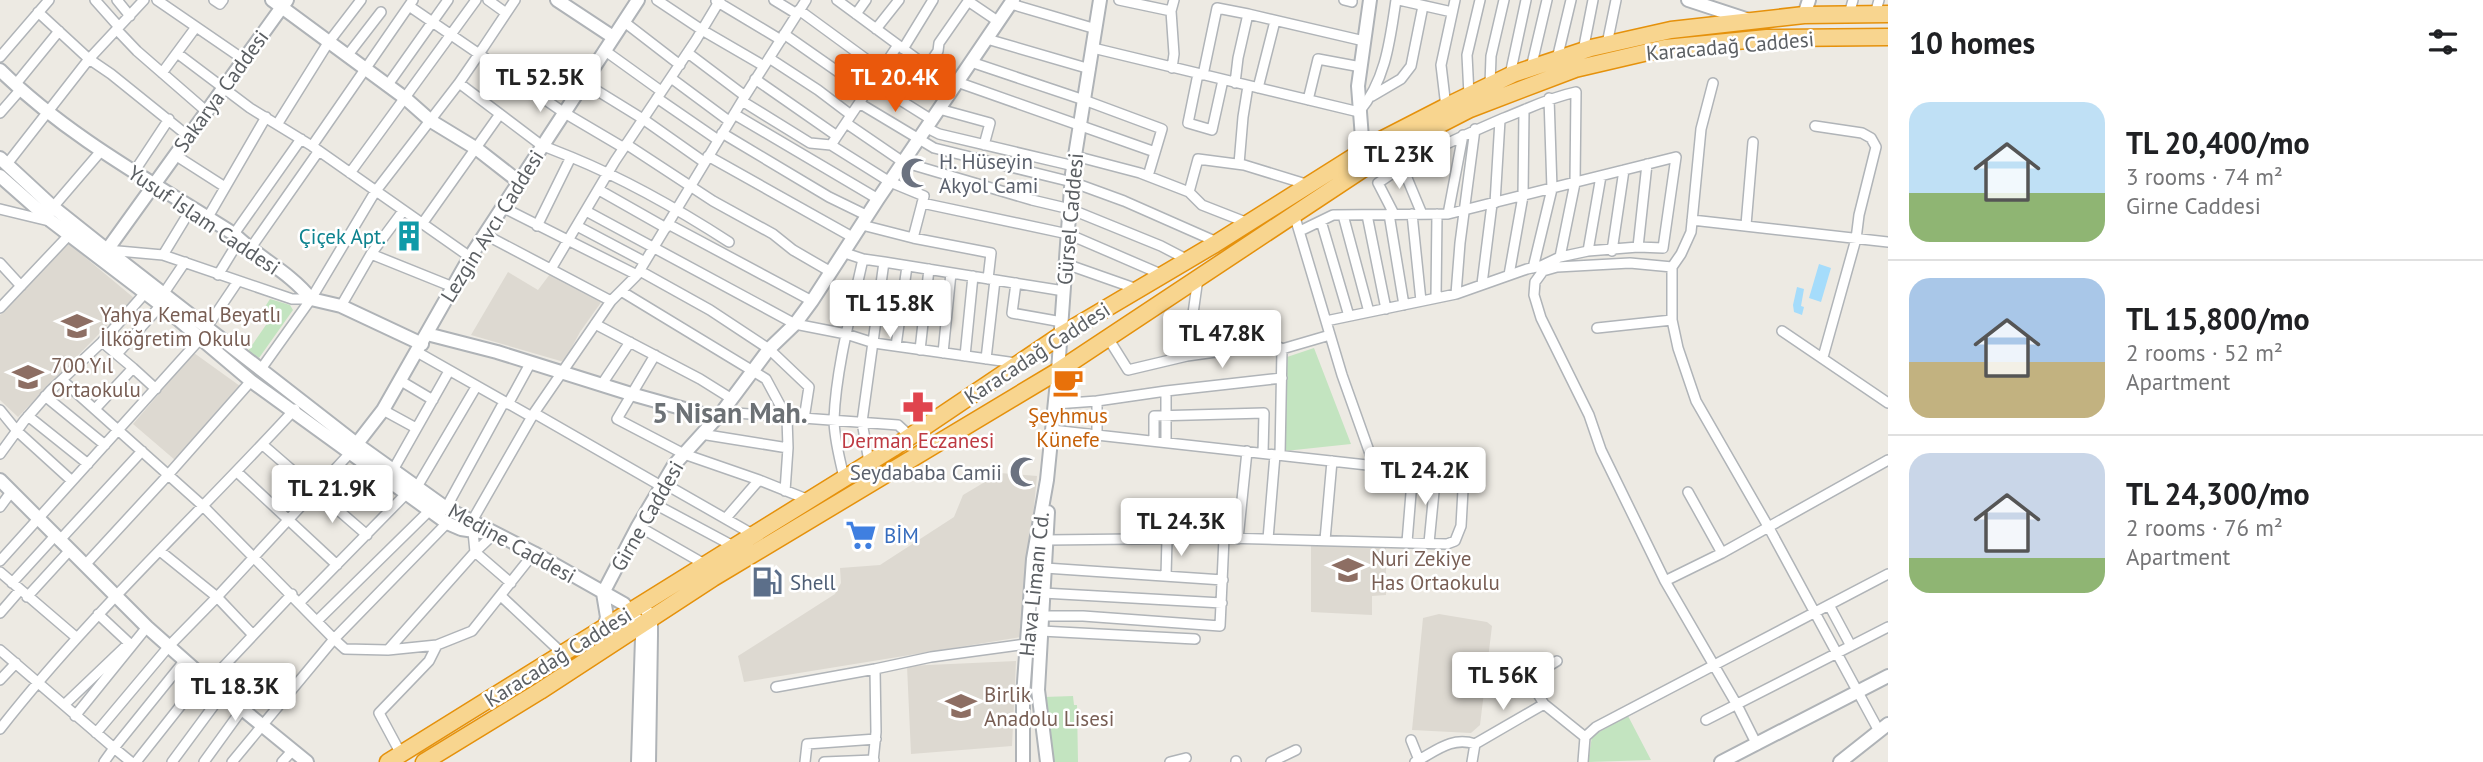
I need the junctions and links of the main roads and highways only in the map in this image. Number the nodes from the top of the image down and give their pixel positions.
1 (1806, 7) edge
2 (1851, 7) edge
3 (1881, 9) edge
4 (1888, 37) edge
5 (641, 614) junction
6 (394, 758) edge
7 (424, 762) edge

1 - 2 highway, Karacadağ Caddesi
1 - 5 highway, Karacadağ Caddesi
2 - 3 highway, Karacadağ Caddesi
4 - 5 highway, Karacadağ Caddesi
5 - 6 highway, Karacadağ Caddesi
5 - 7 highway, Karacadağ Caddesi

